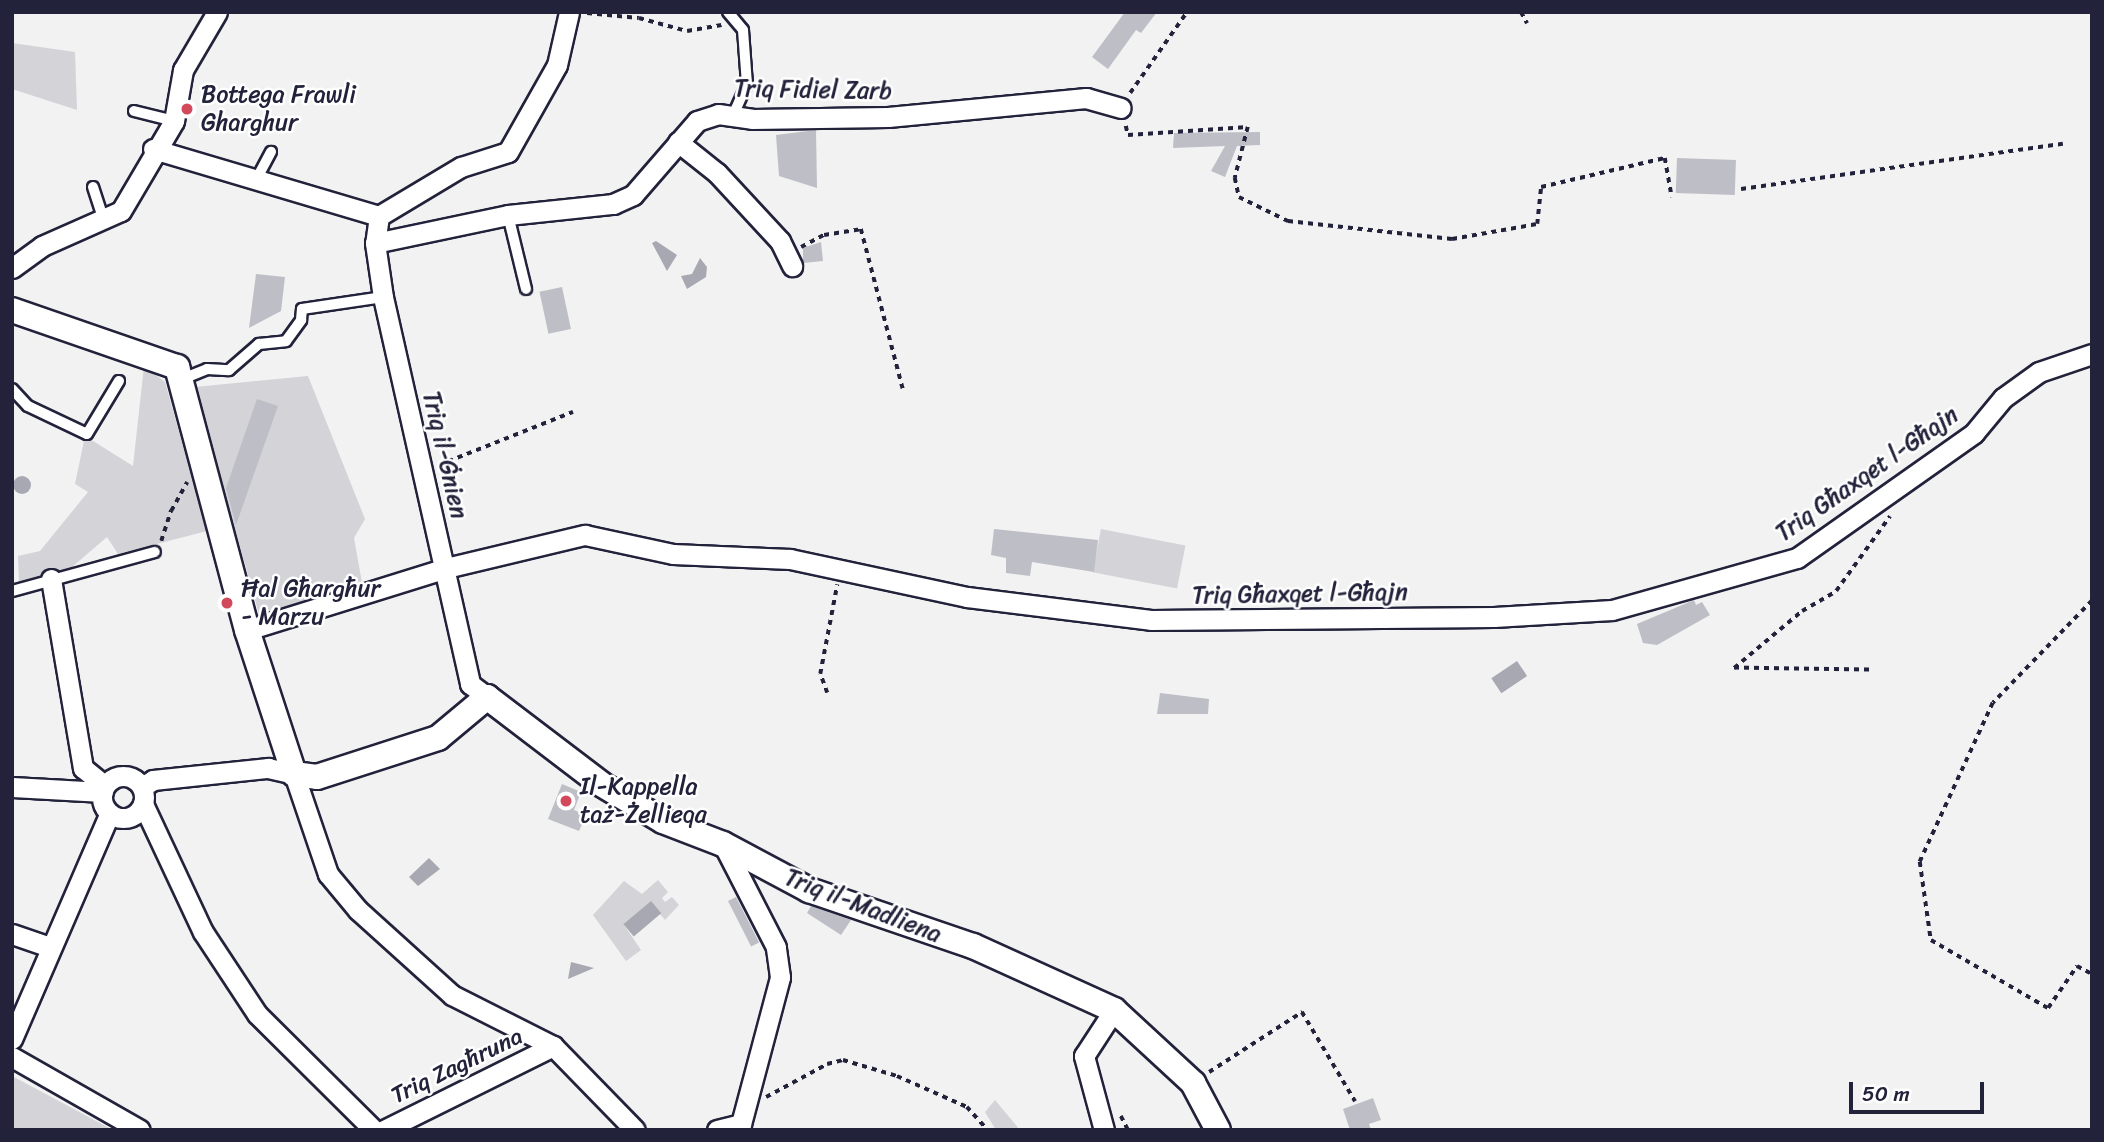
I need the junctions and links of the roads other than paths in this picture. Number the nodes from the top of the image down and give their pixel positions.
1 (217, 12) edge
2 (728, 12) edge
3 (578, 13) edge
4 (1121, 108) road end
5 (134, 111) dead end
6 (733, 115) junction
7 (174, 121) junction
8 (678, 142) junction
9 (153, 149) junction
10 (271, 152) dead end
11 (256, 180) junction
12 (93, 187) dead end
13 (508, 215) junction
14 (379, 216) junction
15 (104, 220) junction
16 (374, 243) junction
17 (789, 260) road end
18 (12, 268) edge
19 (526, 289) dead end
20 (383, 297) junction
21 (12, 310) edge
22 (2092, 354) edge
23 (179, 380) junction
24 (119, 381) dead end
25 (12, 389) edge
26 (155, 552) road end
27 (446, 568) junction
28 (51, 579) junction
29 (12, 591) edge
30 (247, 630) junction
31 (487, 697) junction
32 (294, 774) junction
33 (12, 788) edge
34 (104, 789) junction
35 (142, 796) junction
36 (110, 813) junction
37 (723, 845) junction
38 (12, 934) edge
39 (50, 947) junction
40 (1114, 1010) junction
41 (12, 1039) edge
42 (553, 1046) junction
43 (12, 1057) edge
44 (141, 1130) edge
45 (374, 1130) edge
46 (384, 1130) edge
47 (635, 1130) edge
48 (717, 1130) edge
49 (1104, 1130) edge
50 (1218, 1130) edge

1 - 7 street
2 - 6 lane
3 - 14 street
4 - 6 street, Triq Fidiel Zarb
5 - 7 lane
6 - 8 street, Triq Fidiel Zarb
7 - 9 street
8 - 13 street, Triq Fidiel Zarb
8 - 17 street
9 - 11 street
9 - 15 street
10 - 11 lane
11 - 14 street
12 - 15 lane
13 - 16 street, Triq Fidiel Zarb
13 - 19 lane
14 - 16 street, Triq il-Ġnien
15 - 18 street
16 - 20 street, Triq il-Ġnien
20 - 23 lane
20 - 27 street, Triq il-Ġnien
21 - 23 street
22 - 27 street, Triq Għaxqet l-Għajn
23 - 30 street
24 - 25 lane
26 - 28 lane
27 - 30 street, Triq Għaxqet l-Għajn
27 - 31 street, Triq il-Ġnien
28 - 29 lane
28 - 34 street
30 - 32 street
31 - 32 street
31 - 37 street, Triq il-Madliena
32 - 35 street
32 - 42 street
33 - 34 street
34 - 35 street
34 - 36 street
35 - 36 street
35 - 45 street
36 - 39 street
37 - 40 street, Triq il-Madliena
37 - 48 street
38 - 39 street
39 - 41 street
40 - 49 street
40 - 50 street, Triq il-Madliena
42 - 46 street, Triq Zagħruna
42 - 47 street
43 - 44 street

